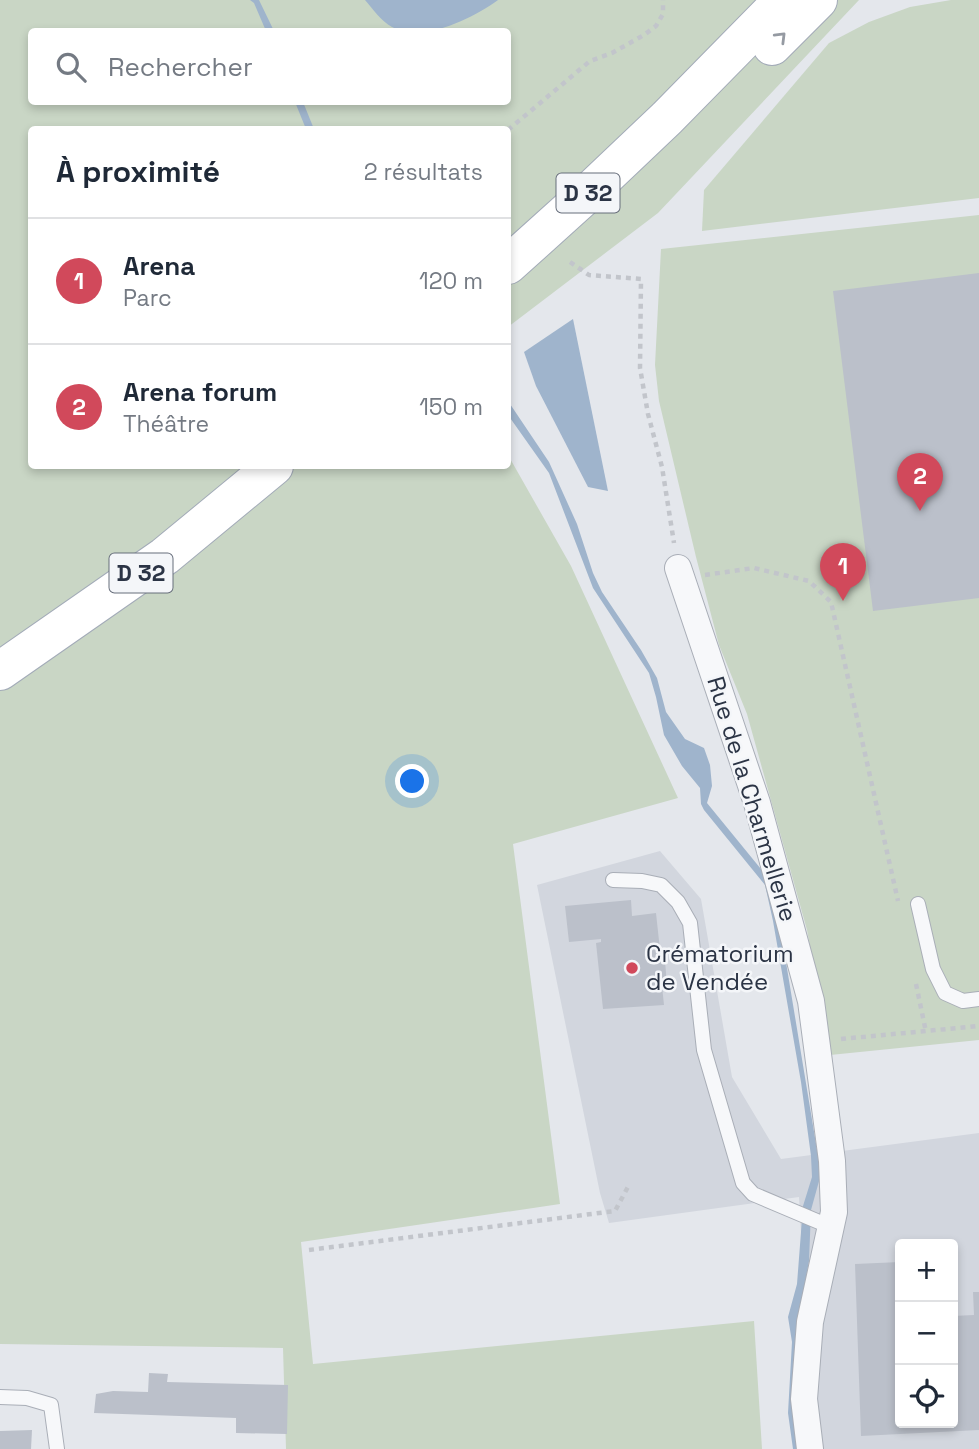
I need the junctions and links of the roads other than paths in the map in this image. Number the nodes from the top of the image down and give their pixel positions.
1 (783, 0) edge
2 (818, 0) edge
3 (667, 118) junction
4 (511, 262) edge
5 (270, 469) edge
6 (680, 573) road end
7 (0, 671) edge
8 (613, 880) dead end
9 (918, 904) dead end
10 (979, 999) edge
11 (825, 1225) junction
12 (0, 1397) edge
13 (57, 1449) edge
14 (810, 1449) edge

1 - 3 main road, D 32
3 -> 2 main road
3 - 4 main road, D 32
5 - 7 main road, D 32
6 - 11 street, Rue de la Charmellerie
8 - 11 lane
9 - 10 lane
11 - 14 street, Rue de la Charmellerie
12 - 13 lane

